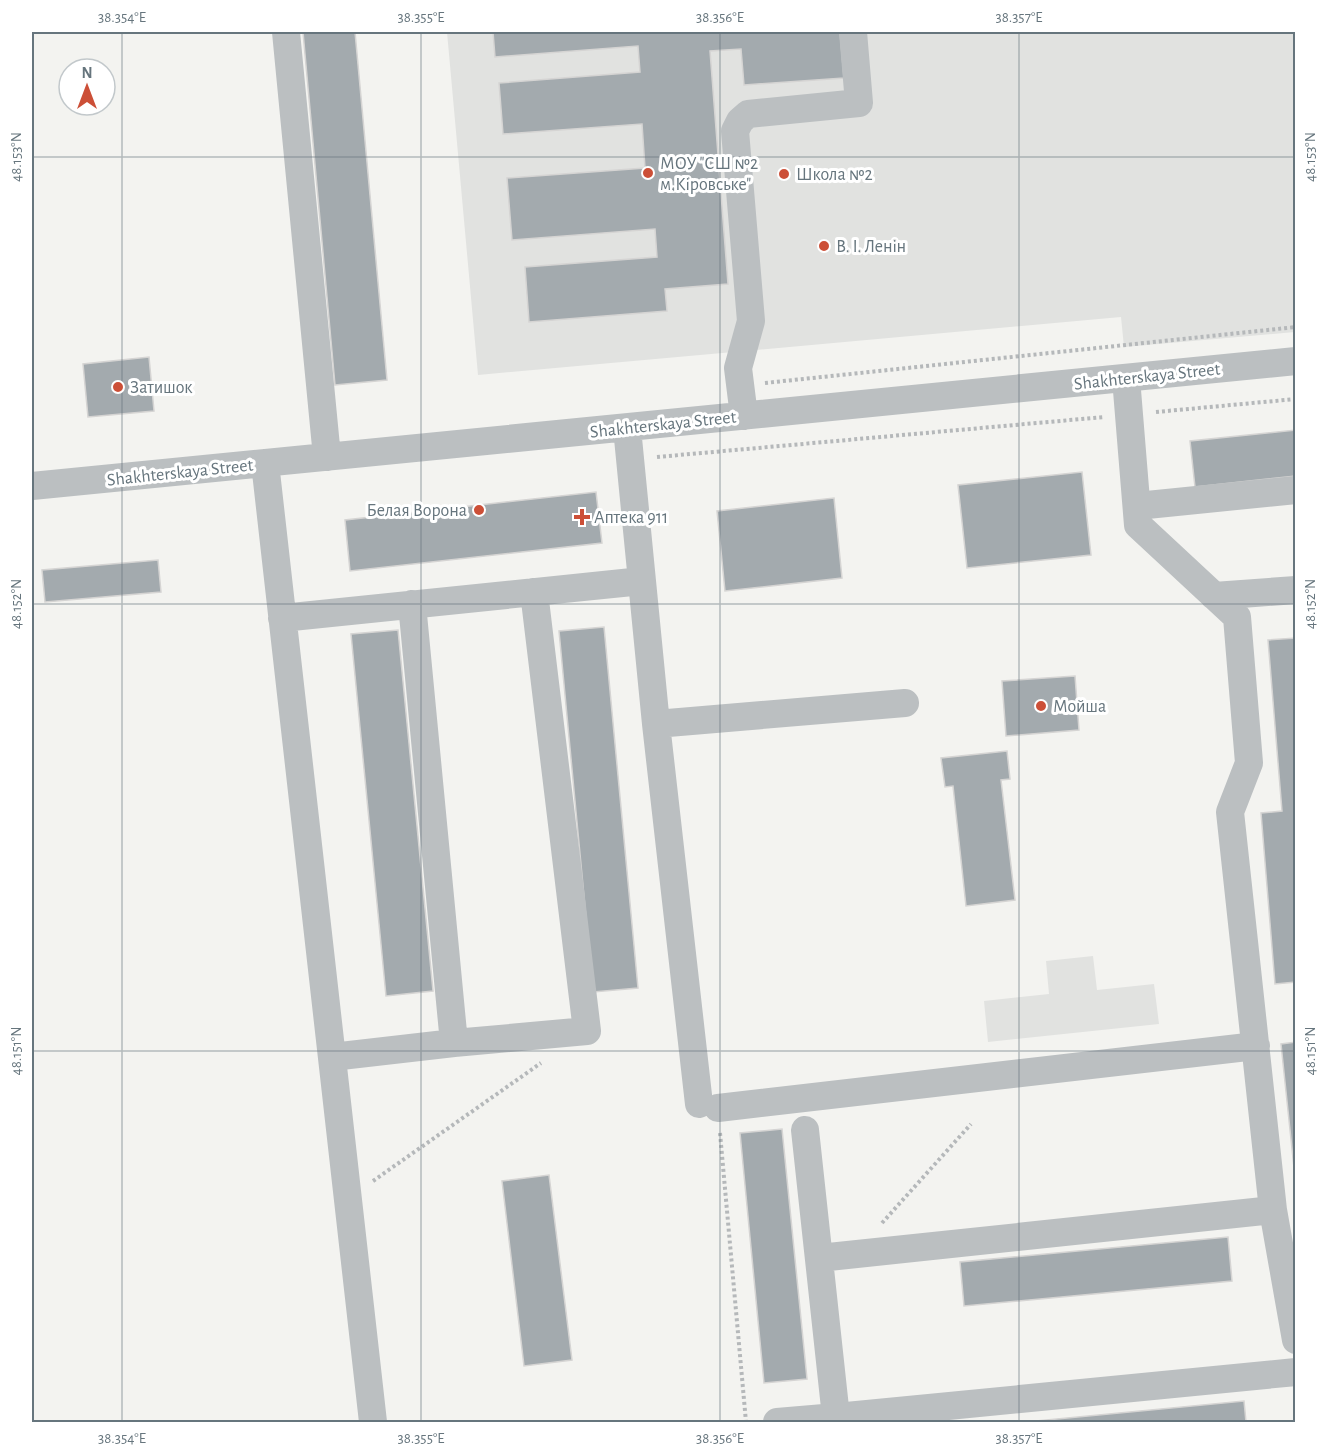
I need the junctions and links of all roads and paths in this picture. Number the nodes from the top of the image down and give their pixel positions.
1 (286, 32) edge
2 (853, 32) edge
3 (1296, 361) edge
4 (1126, 378) junction
5 (1296, 399) edge
6 (1129, 414) junction
7 (744, 416) junction
8 (627, 428) junction
9 (327, 457) junction
10 (630, 460) junction
11 (265, 463) junction
12 (32, 486) edge
13 (1296, 490) edge
14 (1137, 506) junction
15 (642, 581) junction
16 (1296, 590) edge
17 (534, 592) junction
18 (1214, 596) junction
19 (412, 604) junction
20 (282, 618) junction
21 (905, 703) dead end
22 (656, 724) junction
23 (454, 1043) junction
24 (1256, 1046) junction
25 (332, 1057) junction
26 (549, 1058) dead end
27 (708, 1106) junction
28 (971, 1124) dead end
29 (805, 1130) dead end
30 (348, 1198) junction
31 (1274, 1210) junction
32 (854, 1255) junction
33 (819, 1258) junction
34 (1296, 1340) edge
35 (1296, 1372) edge
36 (836, 1417) junction
37 (373, 1422) edge
38 (746, 1422) edge
39 (777, 1422) edge

1 - 9 street
2 - 7 street
3 - 4 street, Shakhterskaya Street
4 - 6 street
4 - 7 street, Shakhterskaya Street
5 - 6 path
6 - 10 path
6 - 14 street
7 - 8 street, Shakhterskaya Street
8 - 9 street, Shakhterskaya Street
8 - 10 street
9 - 11 street, Shakhterskaya Street
10 - 15 street
11 - 12 street, Shakhterskaya Street
11 - 20 street
13 - 14 street
14 - 18 street
15 - 17 street
15 - 22 street
16 - 18 street
17 - 19 street
17 - 23 street
18 - 24 street
19 - 20 street
19 - 23 street
20 - 25 street
21 - 22 street
22 - 27 street
23 - 25 street
24 - 27 street
24 - 31 street
25 - 30 street
26 - 30 path
27 - 38 path
28 - 32 path
29 - 33 street
30 - 37 street
31 - 32 street
31 - 34 street
32 - 33 street
33 - 36 street
35 - 36 street
36 - 39 street

